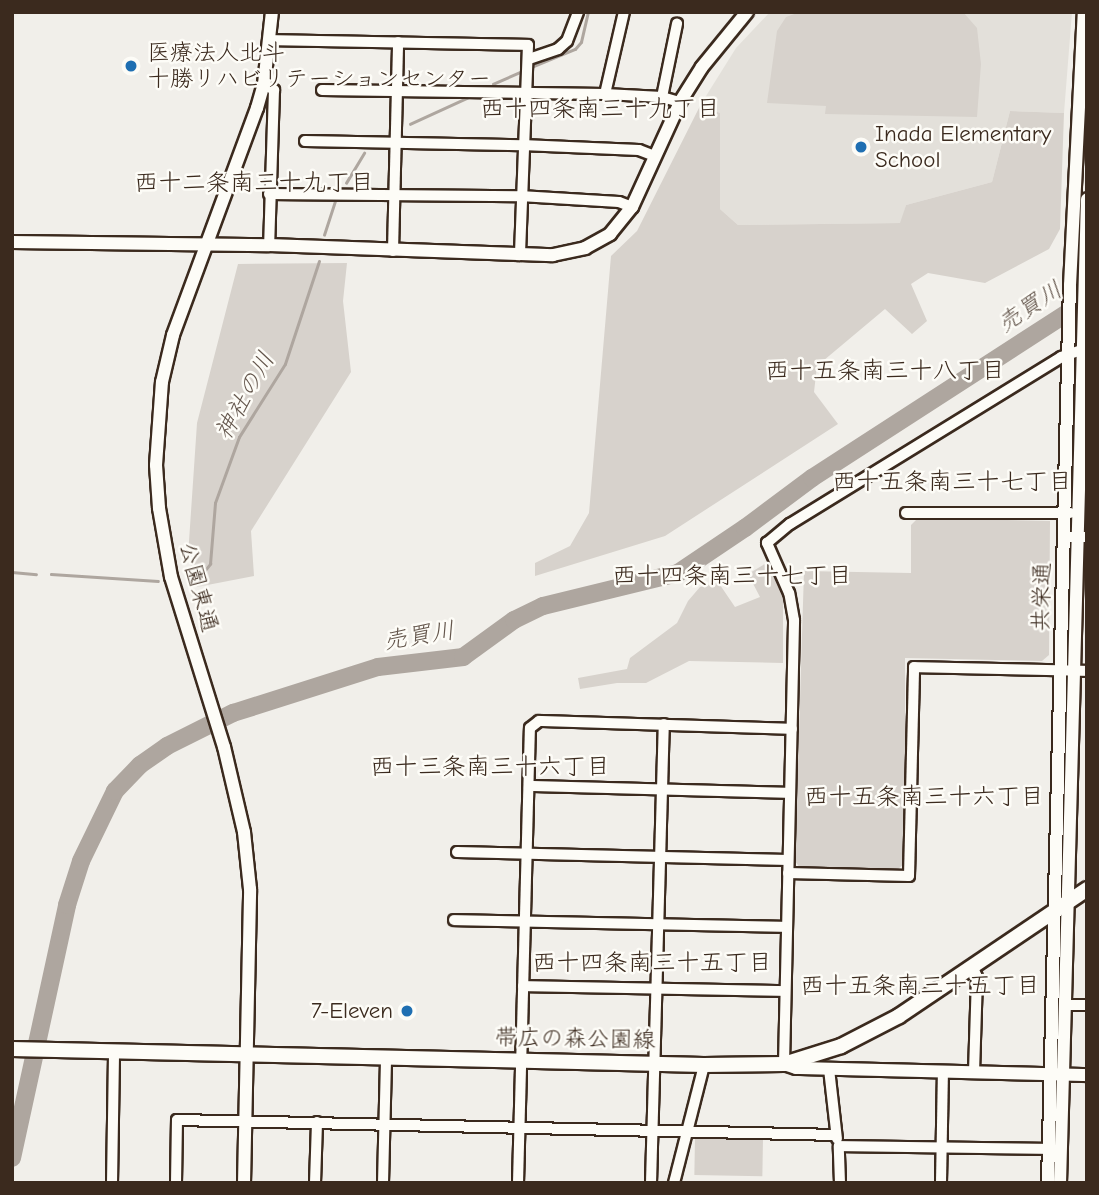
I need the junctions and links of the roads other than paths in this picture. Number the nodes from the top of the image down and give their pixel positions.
1 (272, 12) edge
2 (578, 12) edge
3 (624, 12) edge
4 (747, 12) edge
5 (1084, 12) edge
6 (677, 23) dead end
7 (270, 40) junction
8 (398, 42) junction
9 (528, 59) junction
10 (264, 84) junction
11 (322, 90) dead end
12 (397, 90) junction
13 (526, 92) junction
14 (605, 94) junction
15 (663, 97) junction
16 (680, 102) junction
17 (305, 141) dead end
18 (396, 142) junction
19 (522, 145) junction
20 (655, 156) junction
21 (269, 194) junction
22 (520, 196) junction
23 (393, 197) junction
24 (1087, 199) edge
25 (632, 207) junction
26 (12, 242) edge
27 (269, 245) junction
28 (204, 246) junction
29 (393, 251) junction
30 (520, 254) junction
31 (1076, 348) edge
32 (1078, 402) edge
33 (906, 513) dead end
34 (1070, 513) junction
35 (1075, 537) edge
36 (1067, 671) junction
37 (1087, 671) edge
38 (664, 724) junction
39 (792, 729) junction
40 (529, 786) junction
41 (662, 790) junction
42 (789, 793) junction
43 (457, 852) dead end
44 (527, 853) junction
45 (660, 857) junction
46 (788, 860) junction
47 (788, 873) junction
48 (1087, 889) edge
49 (1061, 906) junction
50 (454, 920) dead end
51 (524, 922) junction
52 (657, 925) junction
53 (787, 927) junction
54 (973, 968) junction
55 (523, 986) junction
56 (655, 989) junction
57 (785, 991) junction
58 (1065, 1005) junction
59 (1087, 1005) edge
60 (12, 1049) edge
61 (114, 1051) junction
62 (247, 1054) junction
63 (386, 1058) junction
64 (522, 1061) junction
65 (652, 1064) junction
66 (784, 1064) junction
67 (704, 1065) junction
68 (830, 1069) junction
69 (943, 1071) junction
70 (974, 1072) junction
71 (1058, 1074) junction
72 (1087, 1075) edge
73 (246, 1121) junction
74 (317, 1122) junction
75 (385, 1123) junction
76 (519, 1127) junction
77 (652, 1131) junction
78 (687, 1132) junction
79 (838, 1140) junction
80 (942, 1147) junction
81 (1050, 1149) junction
82 (112, 1183) edge
83 (176, 1183) edge
84 (244, 1183) edge
85 (315, 1183) edge
86 (383, 1183) edge
87 (518, 1183) edge
88 (651, 1183) edge
89 (674, 1183) edge
90 (840, 1183) edge
91 (941, 1183) edge
92 (1048, 1183) edge
93 (1060, 1183) edge

1 - 7 street, 公園東通
2 - 9 street
3 - 14 street
4 - 16 street
5 - 31 street, 共栄通
6 - 15 street
7 - 8 street
7 - 10 street, 公園東通
8 - 9 street
8 - 12 street
9 - 13 street
10 - 21 street
10 - 28 street, 公園東通
11 - 12 street
12 - 13 street
12 - 18 street
13 - 14 street
13 - 19 street
14 - 15 street
15 - 16 street
16 - 20 street
17 - 18 street
18 - 19 street
18 - 23 street
19 - 20 street
19 - 22 street
20 - 25 street
21 - 23 street
21 - 27 street
22 - 23 street
22 - 25 street
22 - 30 street
23 - 29 street
24 - 31 street, 共栄通
25 - 30 street
26 - 28 street
27 - 28 street
27 - 29 street
28 - 62 street, 公園東通
29 - 30 street
31 - 32 street, 共栄通
31 - 39 street
32 - 34 street, 共栄通
33 - 34 street
34 - 35 street, 共栄通
35 - 36 street, 共栄通
36 - 37 street
36 - 47 street
36 - 49 street, 共栄通
38 - 39 street
38 - 40 street
38 - 41 street
39 - 42 street
40 - 41 street
40 - 44 street
41 - 42 street
41 - 45 street
42 - 46 street
43 - 44 street
44 - 45 street
44 - 51 street
45 - 46 street
45 - 52 street
46 - 47 street
47 - 53 street
48 - 49 main road, 帯広の森公園線
49 - 54 main road, 帯広の森公園線
49 - 58 street, 共栄通
49 - 71 street, 共栄通
50 - 51 street
51 - 52 street
51 - 55 street
52 - 53 street
52 - 56 street
53 - 57 street
54 - 66 main road, 帯広の森公園線
54 - 70 street
55 - 56 street
55 - 64 street
56 - 57 street
56 - 65 street
57 - 66 street
58 - 59 street
58 - 71 street, 共栄通
60 - 61 main road, 帯広の森公園線
61 - 62 main road, 帯広の森公園線
61 - 82 street
62 - 63 main road, 帯広の森公園線
62 - 73 street, 公園東通
63 - 64 main road, 帯広の森公園線
63 - 75 street
64 - 65 main road, 帯広の森公園線
64 - 76 street
65 - 67 main road, 帯広の森公園線
65 - 77 street
66 - 67 main road, 帯広の森公園線
66 - 68 street
67 - 78 street
68 - 69 street
68 - 79 street
69 - 70 street
69 - 80 street
70 - 71 street
71 - 72 street
71 - 81 street, 共栄通
71 - 93 street, 共栄通
73 - 74 street
73 - 83 street
73 - 84 street, 公園東通
74 - 75 street
74 - 85 street
75 - 76 street
75 - 86 street
76 - 77 street
76 - 87 street
77 - 78 street
77 - 88 street
78 - 79 street
78 - 89 street
79 - 80 street
79 - 90 street
80 - 81 street
80 - 91 street
81 - 92 street, 共栄通

